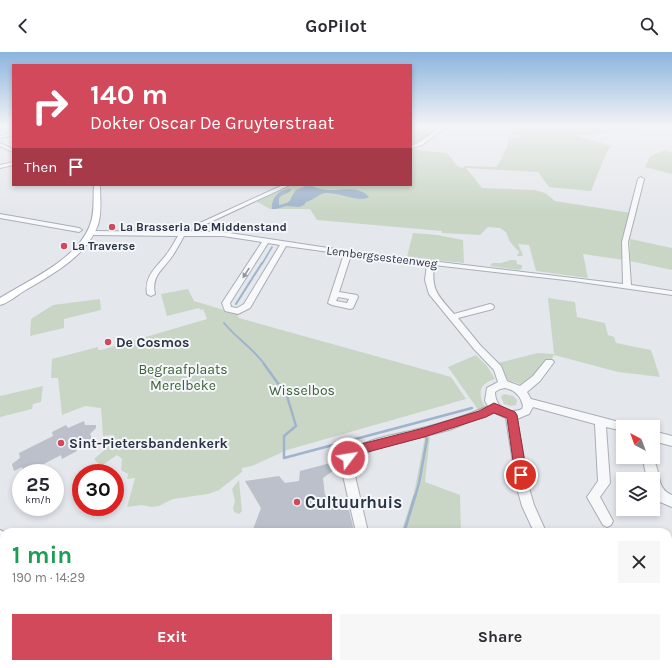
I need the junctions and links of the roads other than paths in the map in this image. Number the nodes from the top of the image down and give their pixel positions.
1 (12, 163) edge
2 (0, 167) edge
3 (641, 179) dead end
4 (97, 186) edge
5 (285, 186) edge
6 (0, 216) edge
7 (79, 230) dead end
8 (91, 233) junction
9 (182, 233) junction
10 (193, 233) junction
11 (267, 240) junction
12 (284, 243) junction
13 (348, 253) junction
14 (430, 263) junction
15 (627, 287) junction
16 (672, 293) edge
17 (151, 294) dead end
18 (336, 294) dead end
19 (0, 302) edge
20 (490, 307) dead end
21 (453, 317) junction
22 (549, 362) dead end
23 (504, 385) junction
24 (520, 391) junction
25 (528, 402) junction
26 (494, 407) junction
27 (512, 415) junction
28 (600, 421) junction
29 (616, 425) edge
30 (660, 438) edge
31 (672, 441) edge
32 (660, 497) edge
33 (672, 501) edge
34 (607, 521) dead end
35 (361, 528) edge
36 (538, 528) edge

1 - 2 street
3 - 15 street
4 - 8 main road
5 - 10 street
6 - 7 street
8 - 9 street, Lembergsesteenweg
8 - 19 main road
9 - 10 street, Lembergsesteenweg
9 - 17 street
10 - 11 street, Lembergsesteenweg
11 - 12 street, Lembergsesteenweg
11 -> 12 street
12 - 13 street, Lembergsesteenweg
13 - 14 street, Lembergsesteenweg
13 - 18 street
14 - 15 street, Lembergsesteenweg
14 - 21 street
15 - 16 street, Lembergsesteenweg
20 - 21 street
21 - 23 street
22 - 24 street
23 - 24 street
23 - 26 street
24 - 25 street
25 - 27 street
25 - 28 street
26 - 27 street
26 - 35 street
27 - 36 street
28 - 29 street
28 - 34 street
30 - 31 street
32 - 33 street

